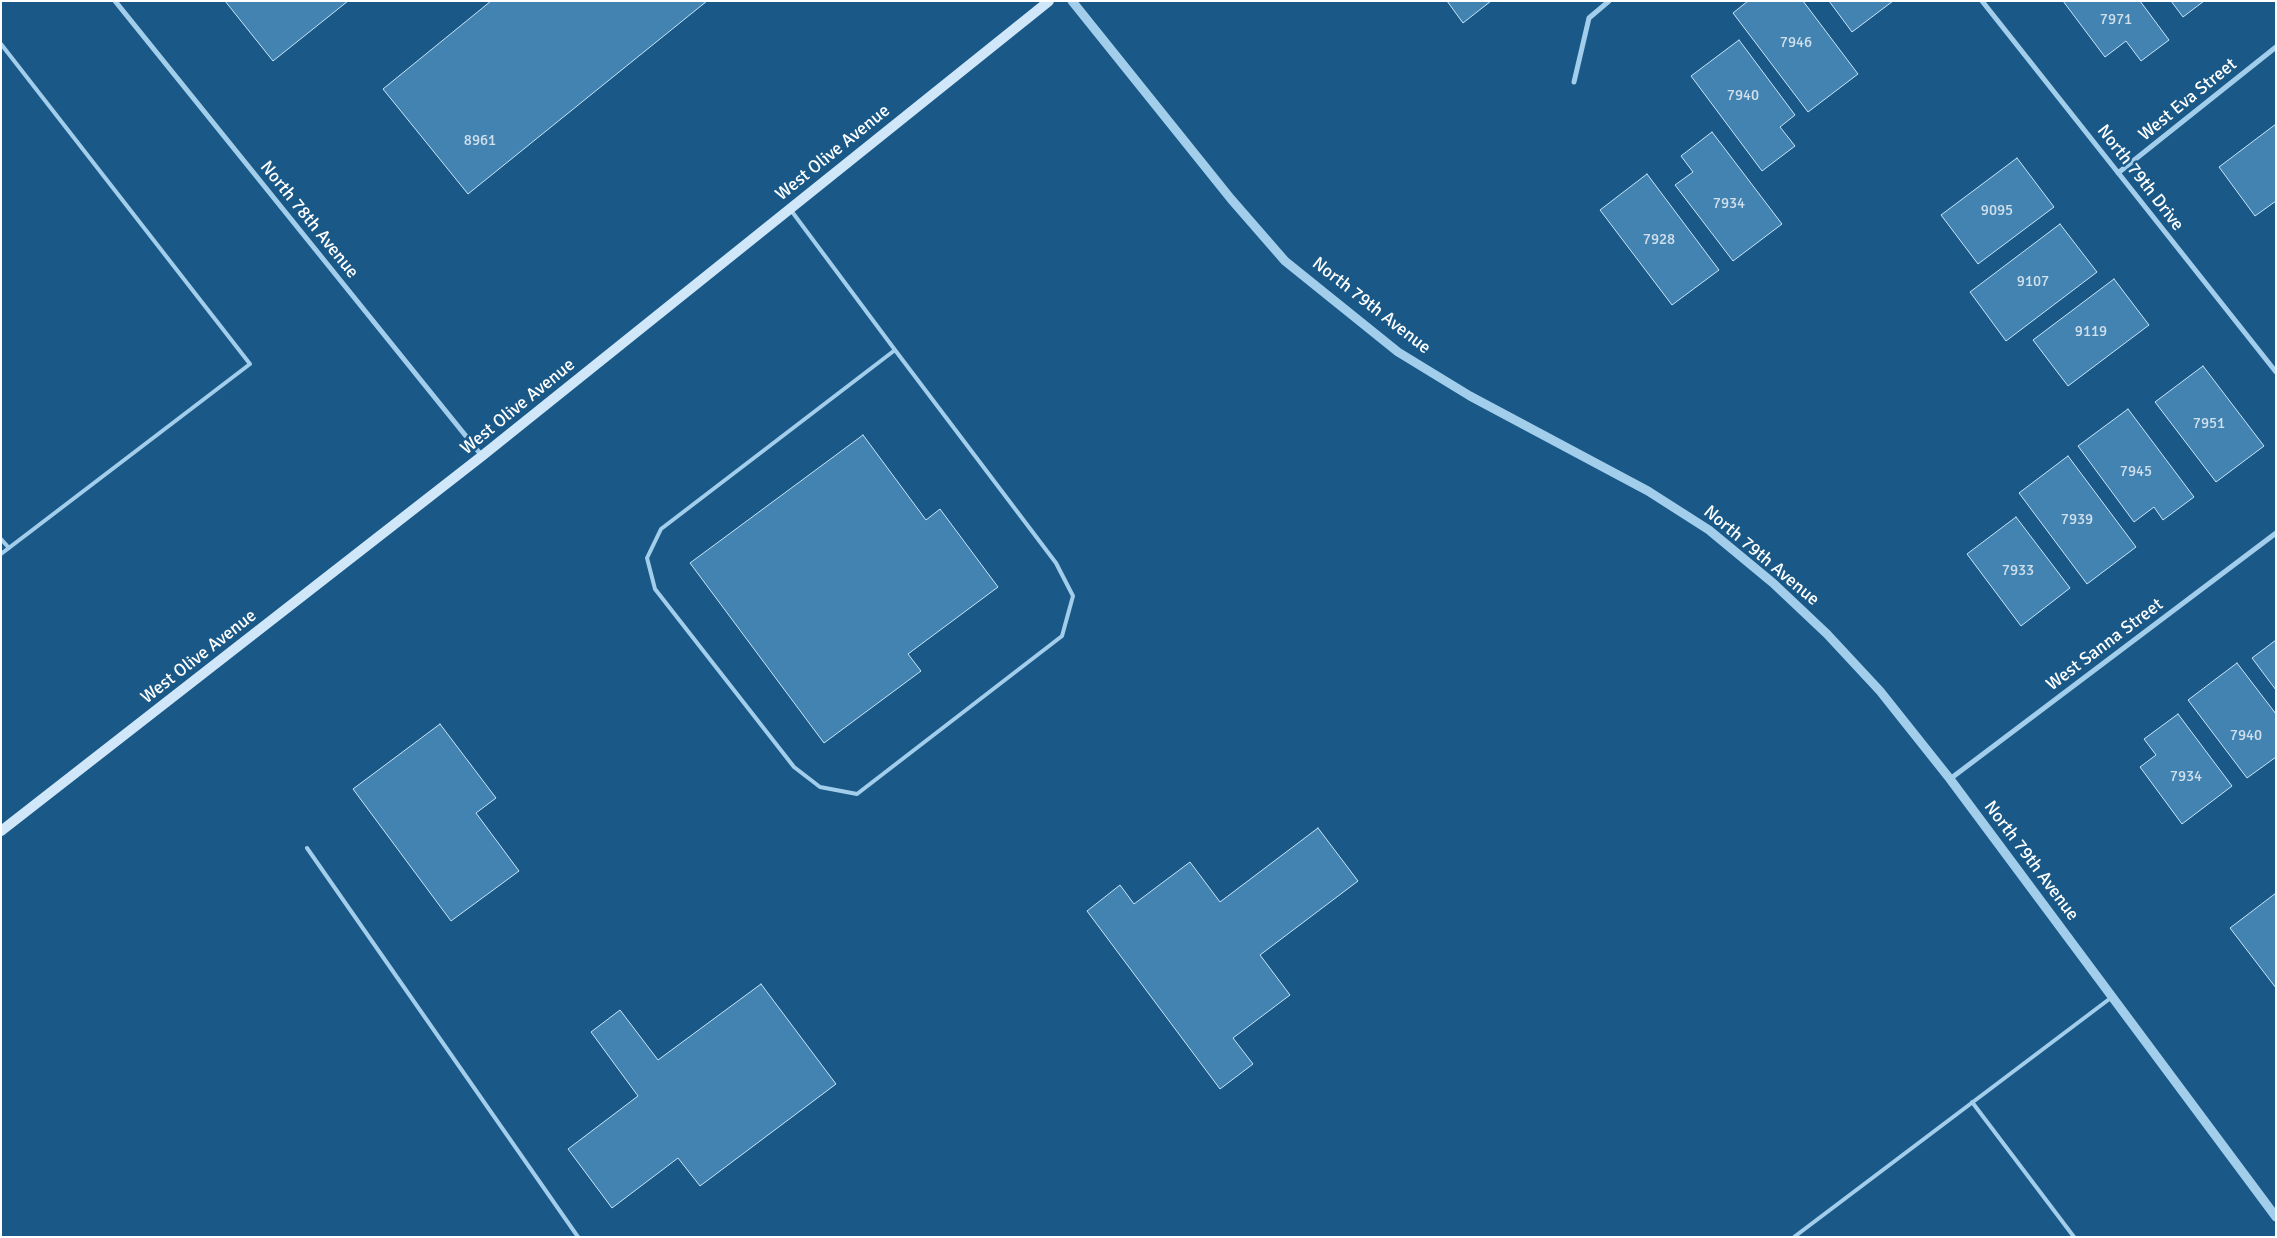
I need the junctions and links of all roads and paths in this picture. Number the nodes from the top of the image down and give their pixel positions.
1 (115, 1) edge
2 (1049, 1) edge
3 (1072, 1) edge
4 (1609, 1) edge
5 (1982, 1) edge
6 (1, 44) edge
7 (2276, 48) edge
8 (1574, 82) dead end
9 (2118, 173) junction
10 (790, 209) junction
11 (896, 350) junction
12 (2276, 372) edge
13 (482, 456) junction
14 (2276, 533) edge
15 (1, 538) edge
16 (9, 548) junction
17 (1, 554) edge
18 (1950, 779) junction
19 (1, 831) edge
20 (307, 848) dead end
21 (2112, 997) junction
22 (1972, 1102) junction
23 (2276, 1217) edge
24 (578, 1237) edge
25 (1794, 1237) edge
26 (2074, 1237) edge

1 - 13 street, North 78th Avenue
2 - 10 main road, West Olive Avenue
3 - 18 street, North 79th Avenue
4 - 8 street
5 - 9 street, North 79th Drive
6 - 16 lane
7 - 9 street, West Eva Street
9 - 12 street, North 79th Drive
10 - 11 lane
10 - 13 main road, West Olive Avenue
11 - 11 lane
13 - 19 main road, West Olive Avenue
14 - 18 street, West Sanna Street
15 - 16 lane
16 - 17 lane
18 - 21 street, North 79th Avenue
20 - 24 lane
21 - 22 lane
21 - 23 street, North 79th Avenue
22 - 25 lane
22 - 26 lane

